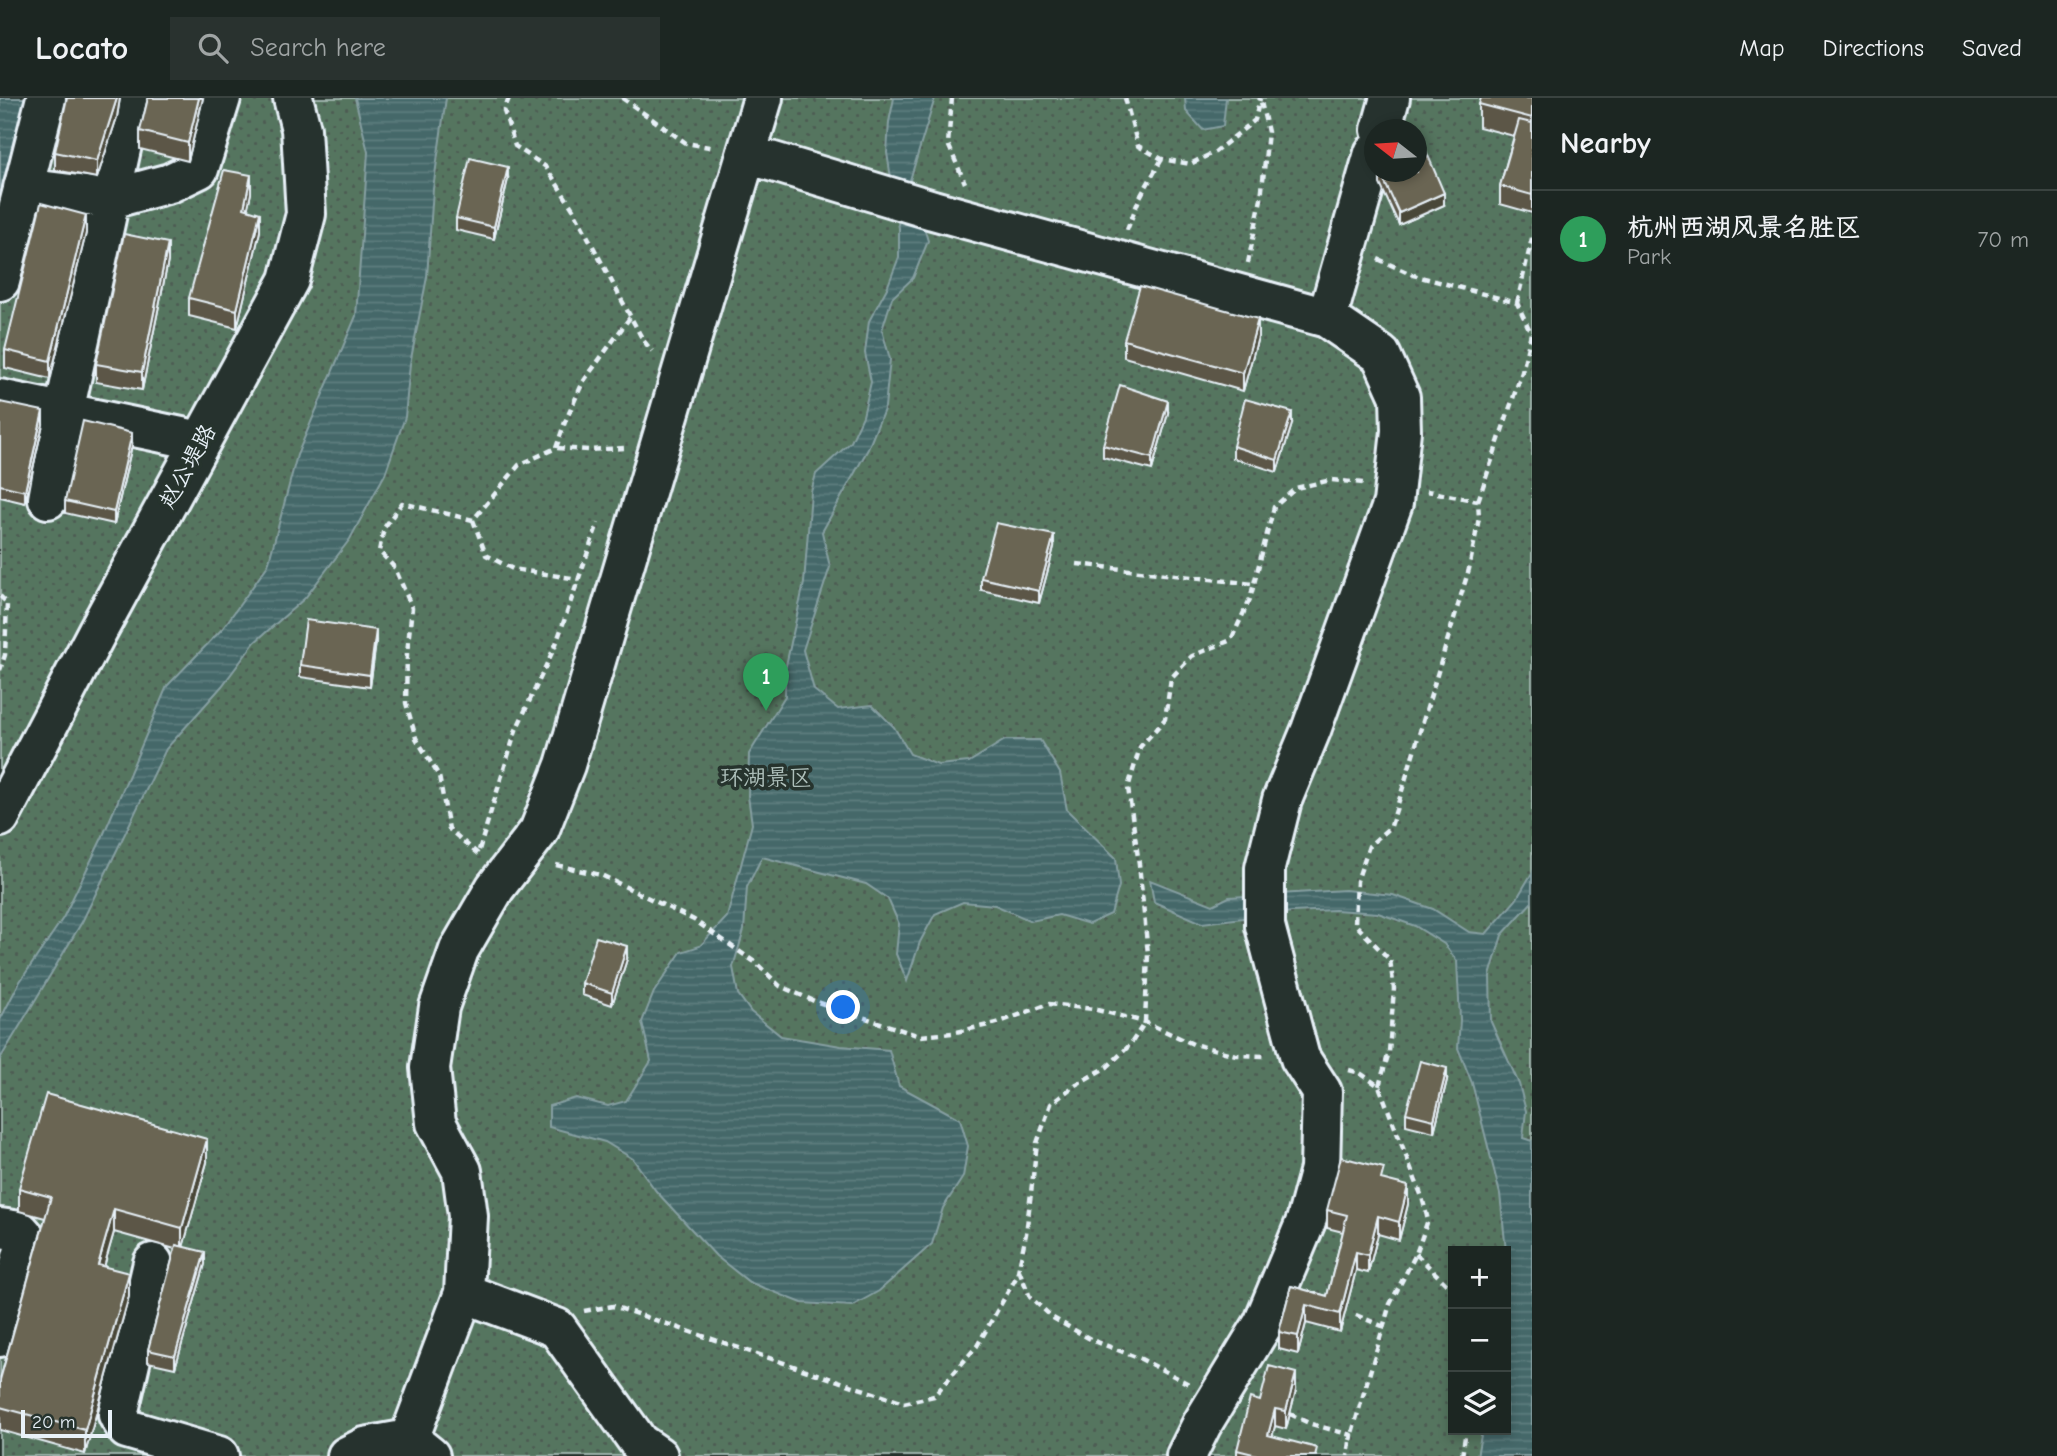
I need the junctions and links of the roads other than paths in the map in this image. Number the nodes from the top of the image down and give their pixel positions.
1 (46, 98) edge
2 (132, 98) edge
3 (221, 98) edge
4 (293, 98) edge
5 (763, 98) edge
6 (1390, 98) edge
7 (1384, 119) edge
8 (747, 154) junction
9 (1366, 182) edge
10 (23, 188) junction
11 (111, 199) junction
12 (0, 281) edge
13 (1327, 318) junction
14 (0, 375) edge
15 (31, 405) edge
16 (201, 441) junction
17 (48, 499) dead end
18 (0, 817) edge
19 (0, 1228) edge
20 (153, 1263) dead end
21 (464, 1293) junction
22 (0, 1337) edge
23 (420, 1447) edge
24 (219, 1456) edge
25 (347, 1456) edge
26 (658, 1456) edge
27 (1186, 1456) edge

1 - 10 street
2 - 11 street
3 - 11 street
4 - 16 street, 赵公堤路
5 - 8 street
6 - 7 street
8 - 13 street
8 - 21 street
9 - 13 street
10 - 11 street
10 - 12 street
11 - 15 street
13 - 27 street
14 - 15 street
15 - 16 street
15 - 17 street
16 - 18 street, 赵公堤路
19 - 22 street
20 - 24 street
21 - 23 street
21 - 26 street
23 - 25 street

